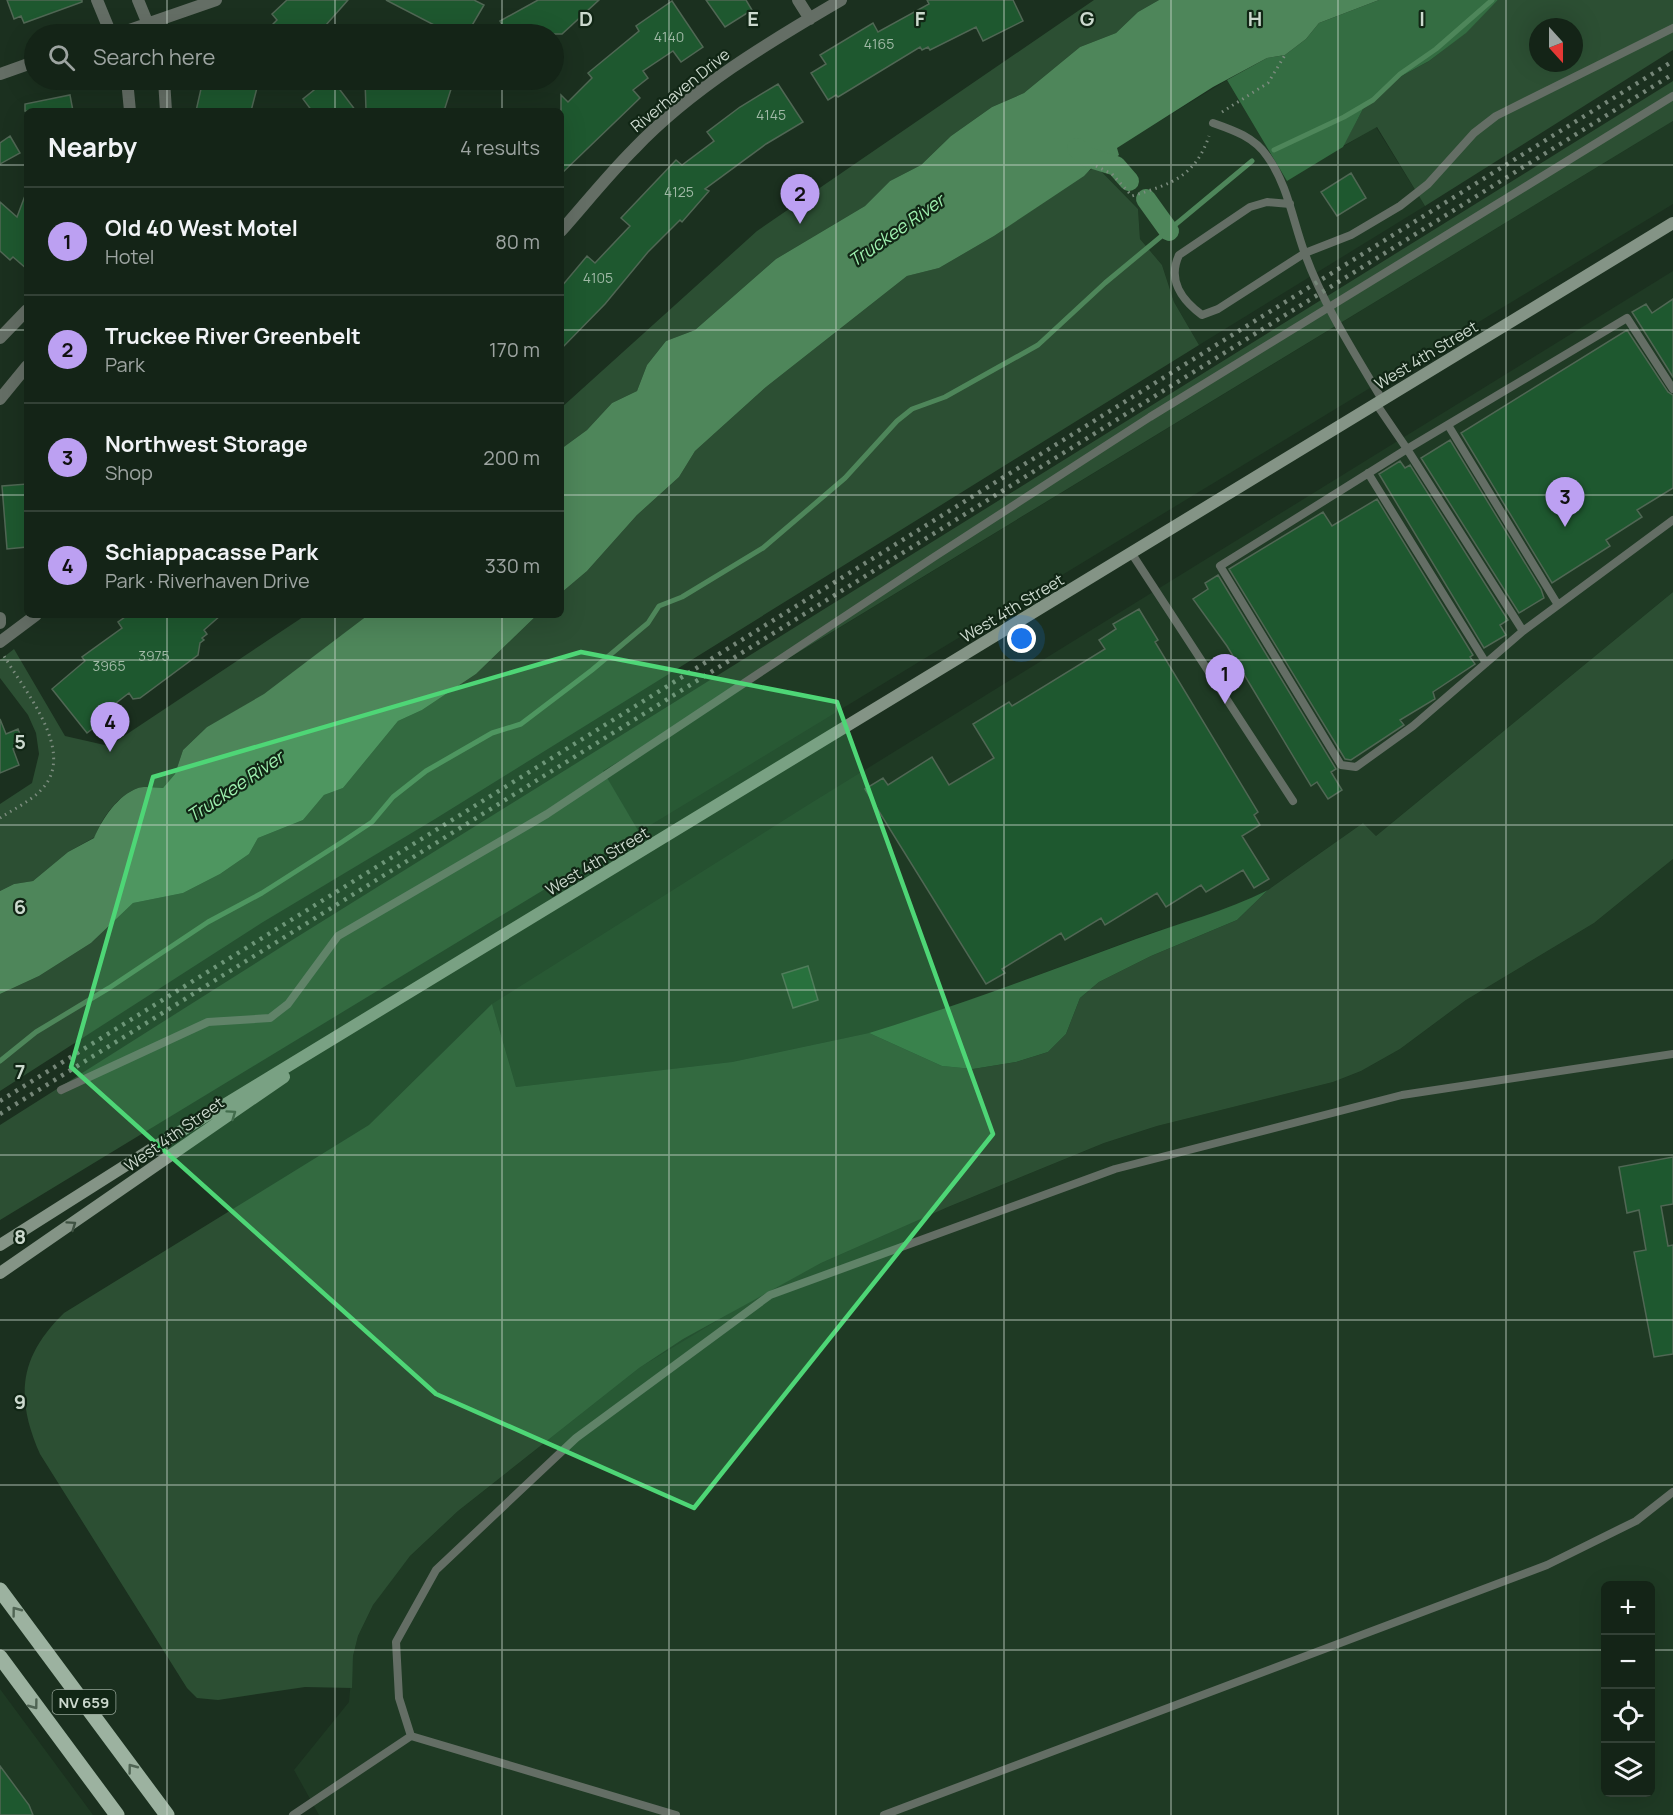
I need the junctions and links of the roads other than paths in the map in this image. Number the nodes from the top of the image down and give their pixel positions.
1 (98, 0) edge
2 (138, 0) edge
3 (216, 0) edge
4 (798, 0) edge
5 (841, 0) edge
6 (810, 19) junction
7 (107, 24) edge
8 (148, 24) edge
9 (161, 24) edge
10 (1673, 28) edge
11 (24, 66) edge
12 (0, 74) edge
13 (128, 90) edge
14 (165, 90) edge
15 (1673, 96) edge
16 (130, 108) edge
17 (166, 108) edge
18 (1213, 123) road end
19 (1290, 204) junction
20 (1673, 224) edge
21 (564, 228) edge
22 (1305, 254) junction
23 (1329, 307) junction
24 (24, 313) edge
25 (0, 338) edge
26 (24, 370) edge
27 (1673, 389) edge
28 (0, 399) edge
29 (1380, 403) junction
30 (1448, 425) junction
31 (1407, 449) junction
32 (1368, 473) junction
33 (1673, 520) edge
34 (1132, 554) junction
35 (1558, 605) junction
36 (0, 618) edge
37 (32, 618) edge
38 (0, 623) edge
39 (1523, 631) junction
40 (0, 642) edge
41 (1486, 663) junction
42 (1293, 801) dead end
43 (367, 1020) junction
44 (1673, 1054) edge
45 (61, 1089) dead end
46 (0, 1245) edge
47 (0, 1273) edge
48 (1673, 1492) edge
49 (0, 1590) edge
50 (0, 1657) edge
51 (411, 1736) junction
52 (117, 1815) edge
53 (167, 1815) edge
54 (293, 1815) edge
55 (676, 1815) edge
56 (884, 1815) edge

1 - 7 street
2 - 8 street
3 - 9 street
4 - 6 street
5 - 6 street, Riverhaven Drive
6 - 21 street, Riverhaven Drive
10 - 22 lane
11 - 12 street
13 - 16 street
14 - 17 street
15 - 23 lane
18 - 19 lane
19 - 22 lane
19 - 22 lane
20 - 29 main road, West 4th Street
22 - 23 lane
23 - 29 lane
23 - 45 lane
24 - 25 street
26 - 28 street
27 - 30 lane
29 - 31 lane
29 - 34 main road, West 4th Street
30 - 31 lane
30 - 35 lane
31 - 32 lane
31 - 39 lane
32 - 41 lane
32 - 41 lane
33 - 35 lane
34 - 42 lane
34 - 43 main road, West 4th Street
35 - 39 lane
36 - 38 street
37 - 40 street
39 - 41 lane
43 - 46 main road, West 4th Street
47 -> 43 main road, West 4th Street
44 - 51 lane
48 - 56 lane
53 -> 49 main road, NV 659
50 -> 52 main road, NV 659
51 - 54 lane
51 - 55 lane

